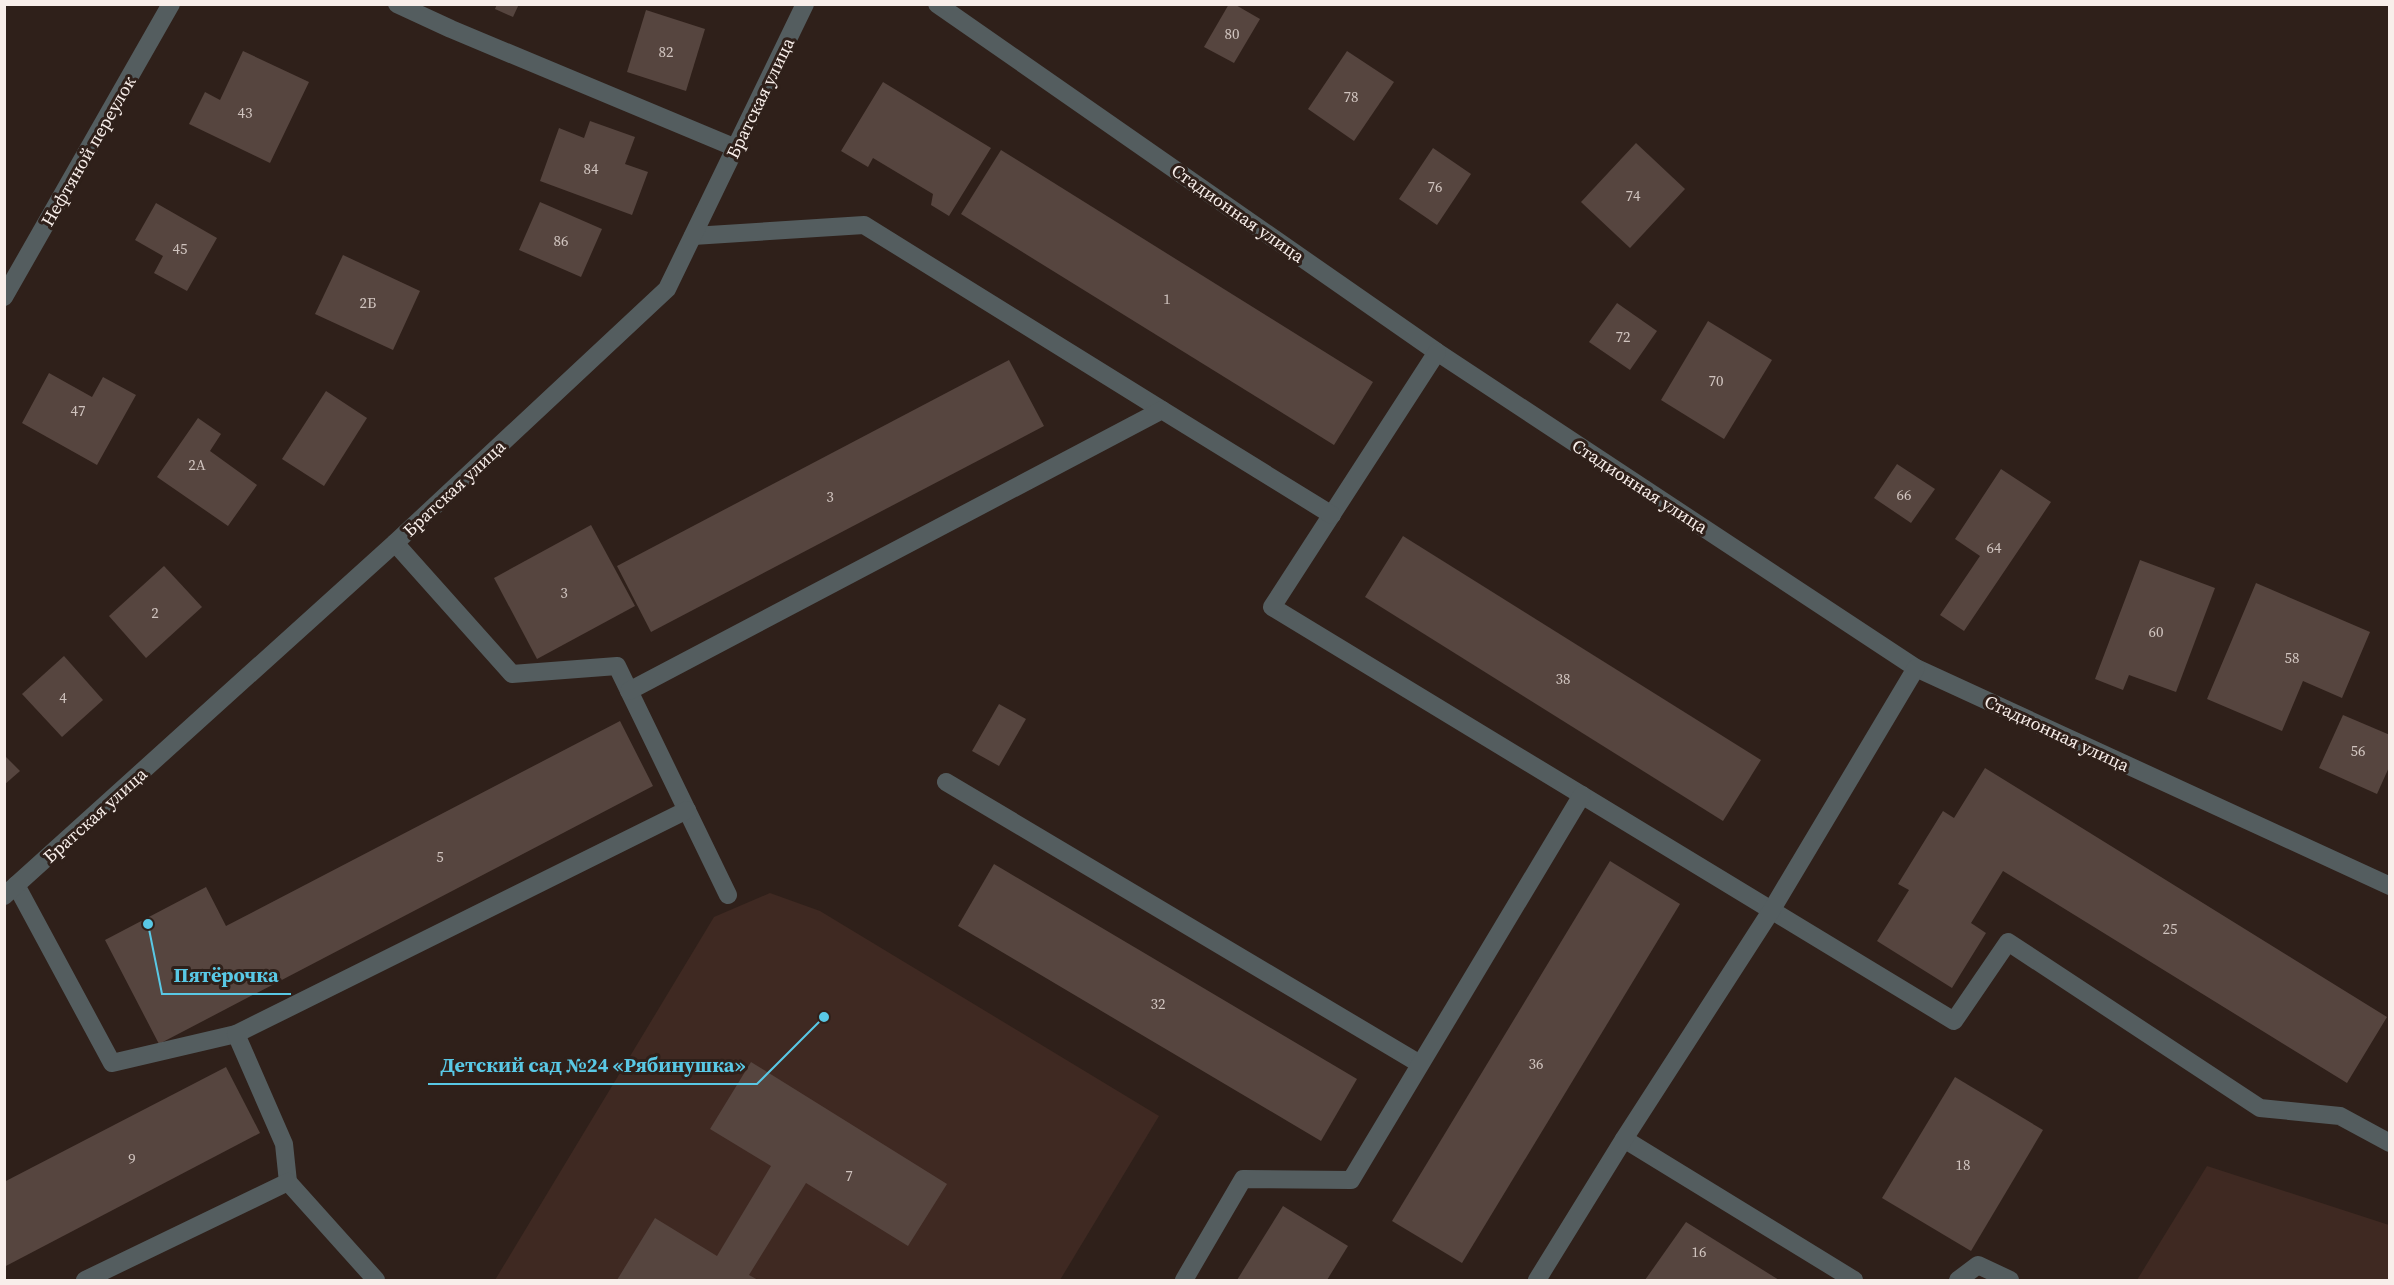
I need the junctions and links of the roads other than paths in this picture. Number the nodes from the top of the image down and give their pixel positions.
1 (171, 4) edge
2 (397, 4) edge
3 (805, 4) edge
4 (937, 4) edge
5 (736, 147) junction
6 (693, 236) junction
7 (4, 297) edge
8 (1437, 352) junction
9 (1162, 410) junction
10 (1332, 515) junction
11 (395, 543) junction
12 (1916, 668) junction
13 (628, 691) junction
14 (946, 782) dead end
15 (1582, 795) junction
16 (687, 810) junction
17 (2390, 886) edge
18 (10, 891) edge
19 (728, 896) dead end
20 (1771, 911) junction
21 (236, 1034) junction
22 (1420, 1064) junction
23 (1624, 1138) junction
24 (2390, 1143) edge
25 (288, 1182) junction
26 (86, 1281) edge
27 (376, 1281) edge
28 (1184, 1281) edge
29 (1537, 1281) edge
30 (1854, 1281) edge
31 (1958, 1281) edge
32 (2010, 1281) edge

1 - 7 street, Нефтяной переулок
2 - 5 street
3 - 5 street, Братская улица
4 - 8 street, Стадионная улица
5 - 6 street, Братская улица
6 - 9 street
6 - 11 street, Братская улица
8 - 10 street
8 - 12 street, Стадионная улица
9 - 10 street
9 - 13 street
10 - 15 street
11 - 13 street
11 - 18 street, Братская улица
12 - 17 street, Стадионная улица
12 - 20 street
13 - 16 street
14 - 22 street
15 - 20 street
15 - 22 street
16 - 19 street
16 - 21 street
18 - 21 street
20 - 23 street
20 - 24 street
21 - 25 street
22 - 28 street
23 - 29 street
23 - 30 street
25 - 26 street
25 - 27 street
31 - 32 street

